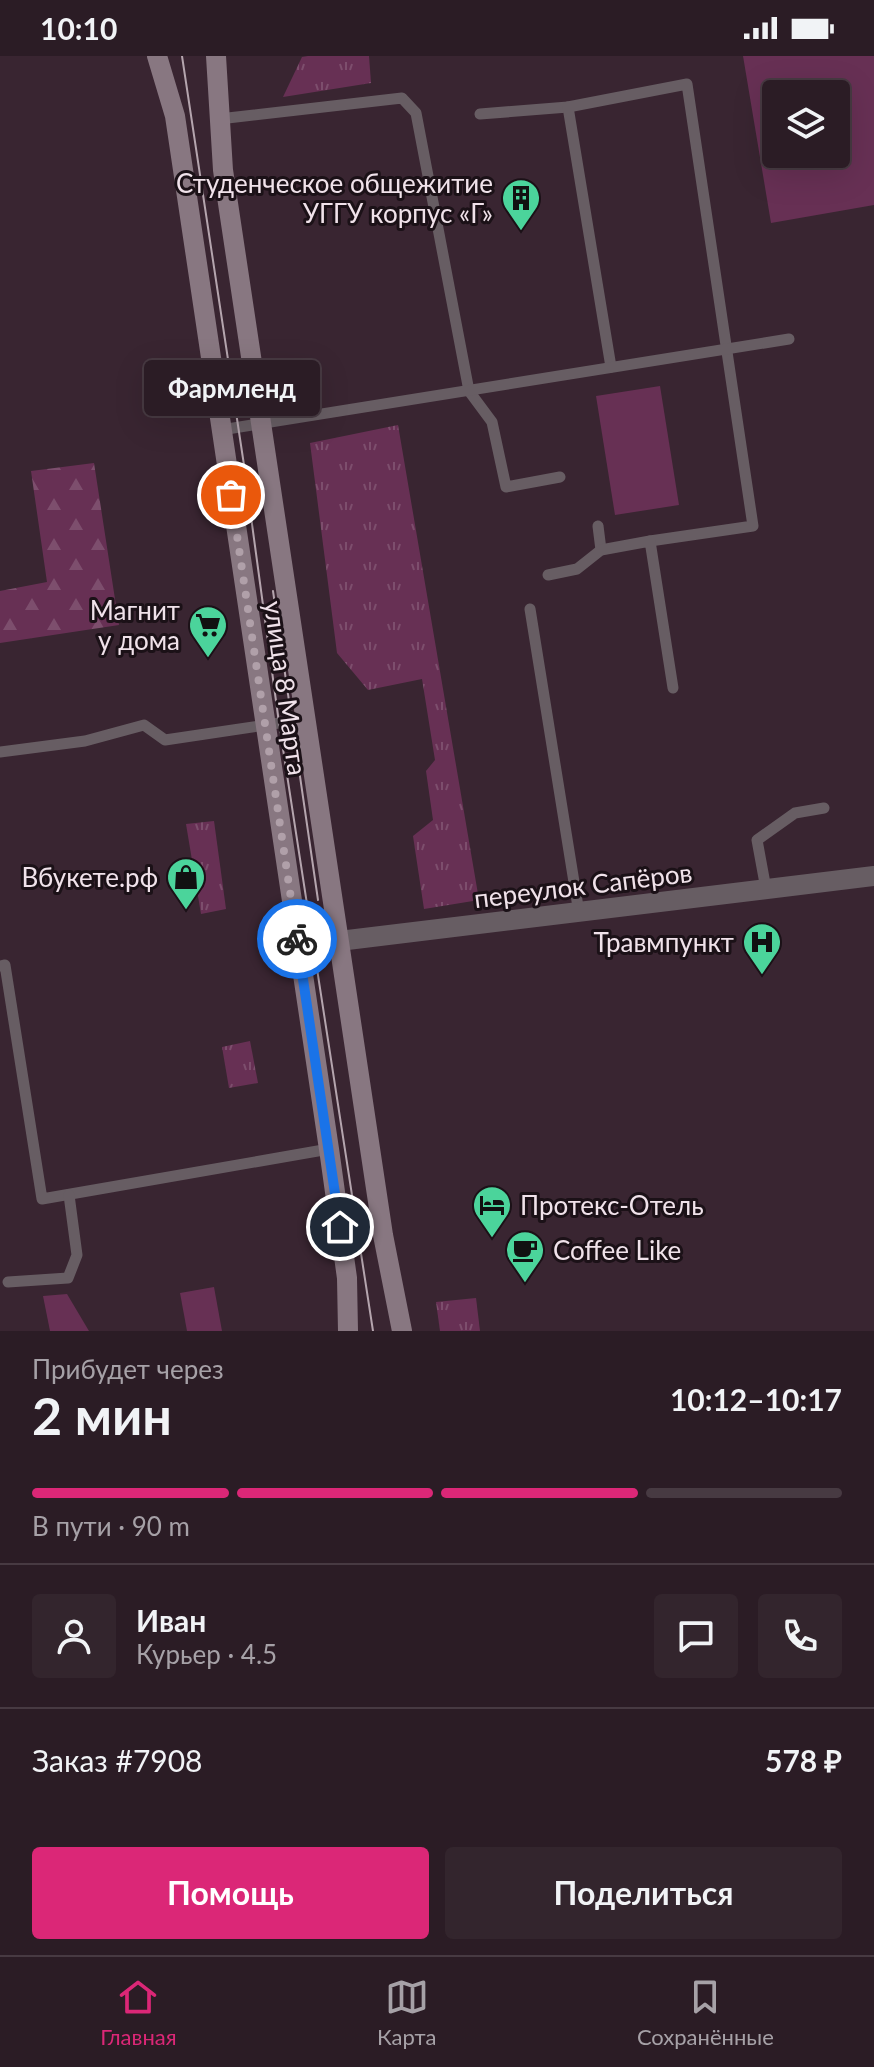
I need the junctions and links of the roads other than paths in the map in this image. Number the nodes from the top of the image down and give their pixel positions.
1 (157, 56) edge
2 (216, 56) edge
3 (568, 107) junction
4 (480, 114) dead end
5 (219, 119) junction
6 (789, 339) dead end
7 (726, 347) junction
8 (611, 367) junction
9 (469, 391) junction
10 (262, 424) junction
11 (221, 430) junction
12 (560, 477) dead end
13 (598, 526) dead end
14 (650, 541) junction
15 (601, 550) junction
16 (548, 575) dead end
17 (530, 609) dead end
18 (673, 688) dead end
19 (306, 719) junction
20 (265, 725) junction
21 (0, 752) edge
22 (824, 808) dead end
23 (874, 876) edge
24 (766, 889) junction
25 (579, 913) junction
26 (339, 942) junction
27 (298, 946) junction
28 (0, 966) edge
29 (329, 1149) junction
30 (69, 1195) junction
31 (8, 1282) dead end
32 (348, 1331) edge
33 (402, 1331) edge

1 - 11 main road, улица 8 Марта
2 - 5 main road, улица 8 Марта
3 - 4 lane
3 - 7 lane
3 - 8 lane
5 - 9 lane
5 - 10 main road, улица 8 Марта
6 - 7 lane
7 - 8 lane
7 - 14 lane
8 - 9 lane
9 - 10 lane
9 - 12 lane
10 - 11 lane
10 - 19 main road, улица 8 Марта
11 - 20 main road, улица 8 Марта
13 - 15 lane
14 - 15 lane
14 - 18 lane
15 - 16 lane
17 - 25 lane
19 - 20 lane
19 - 26 main road, улица 8 Марта
20 - 21 lane
20 - 27 main road, улица 8 Марта
22 - 24 lane
23 - 24 street, переулок Сапёров
24 - 25 street, переулок Сапёров
25 - 26 street, переулок Сапёров
26 - 27 street, переулок Сапёров
26 - 33 main road, улица 8 Марта
27 - 29 main road, улица 8 Марта
28 - 30 lane
29 - 30 lane
29 - 32 main road, улица 8 Марта
30 - 31 lane

